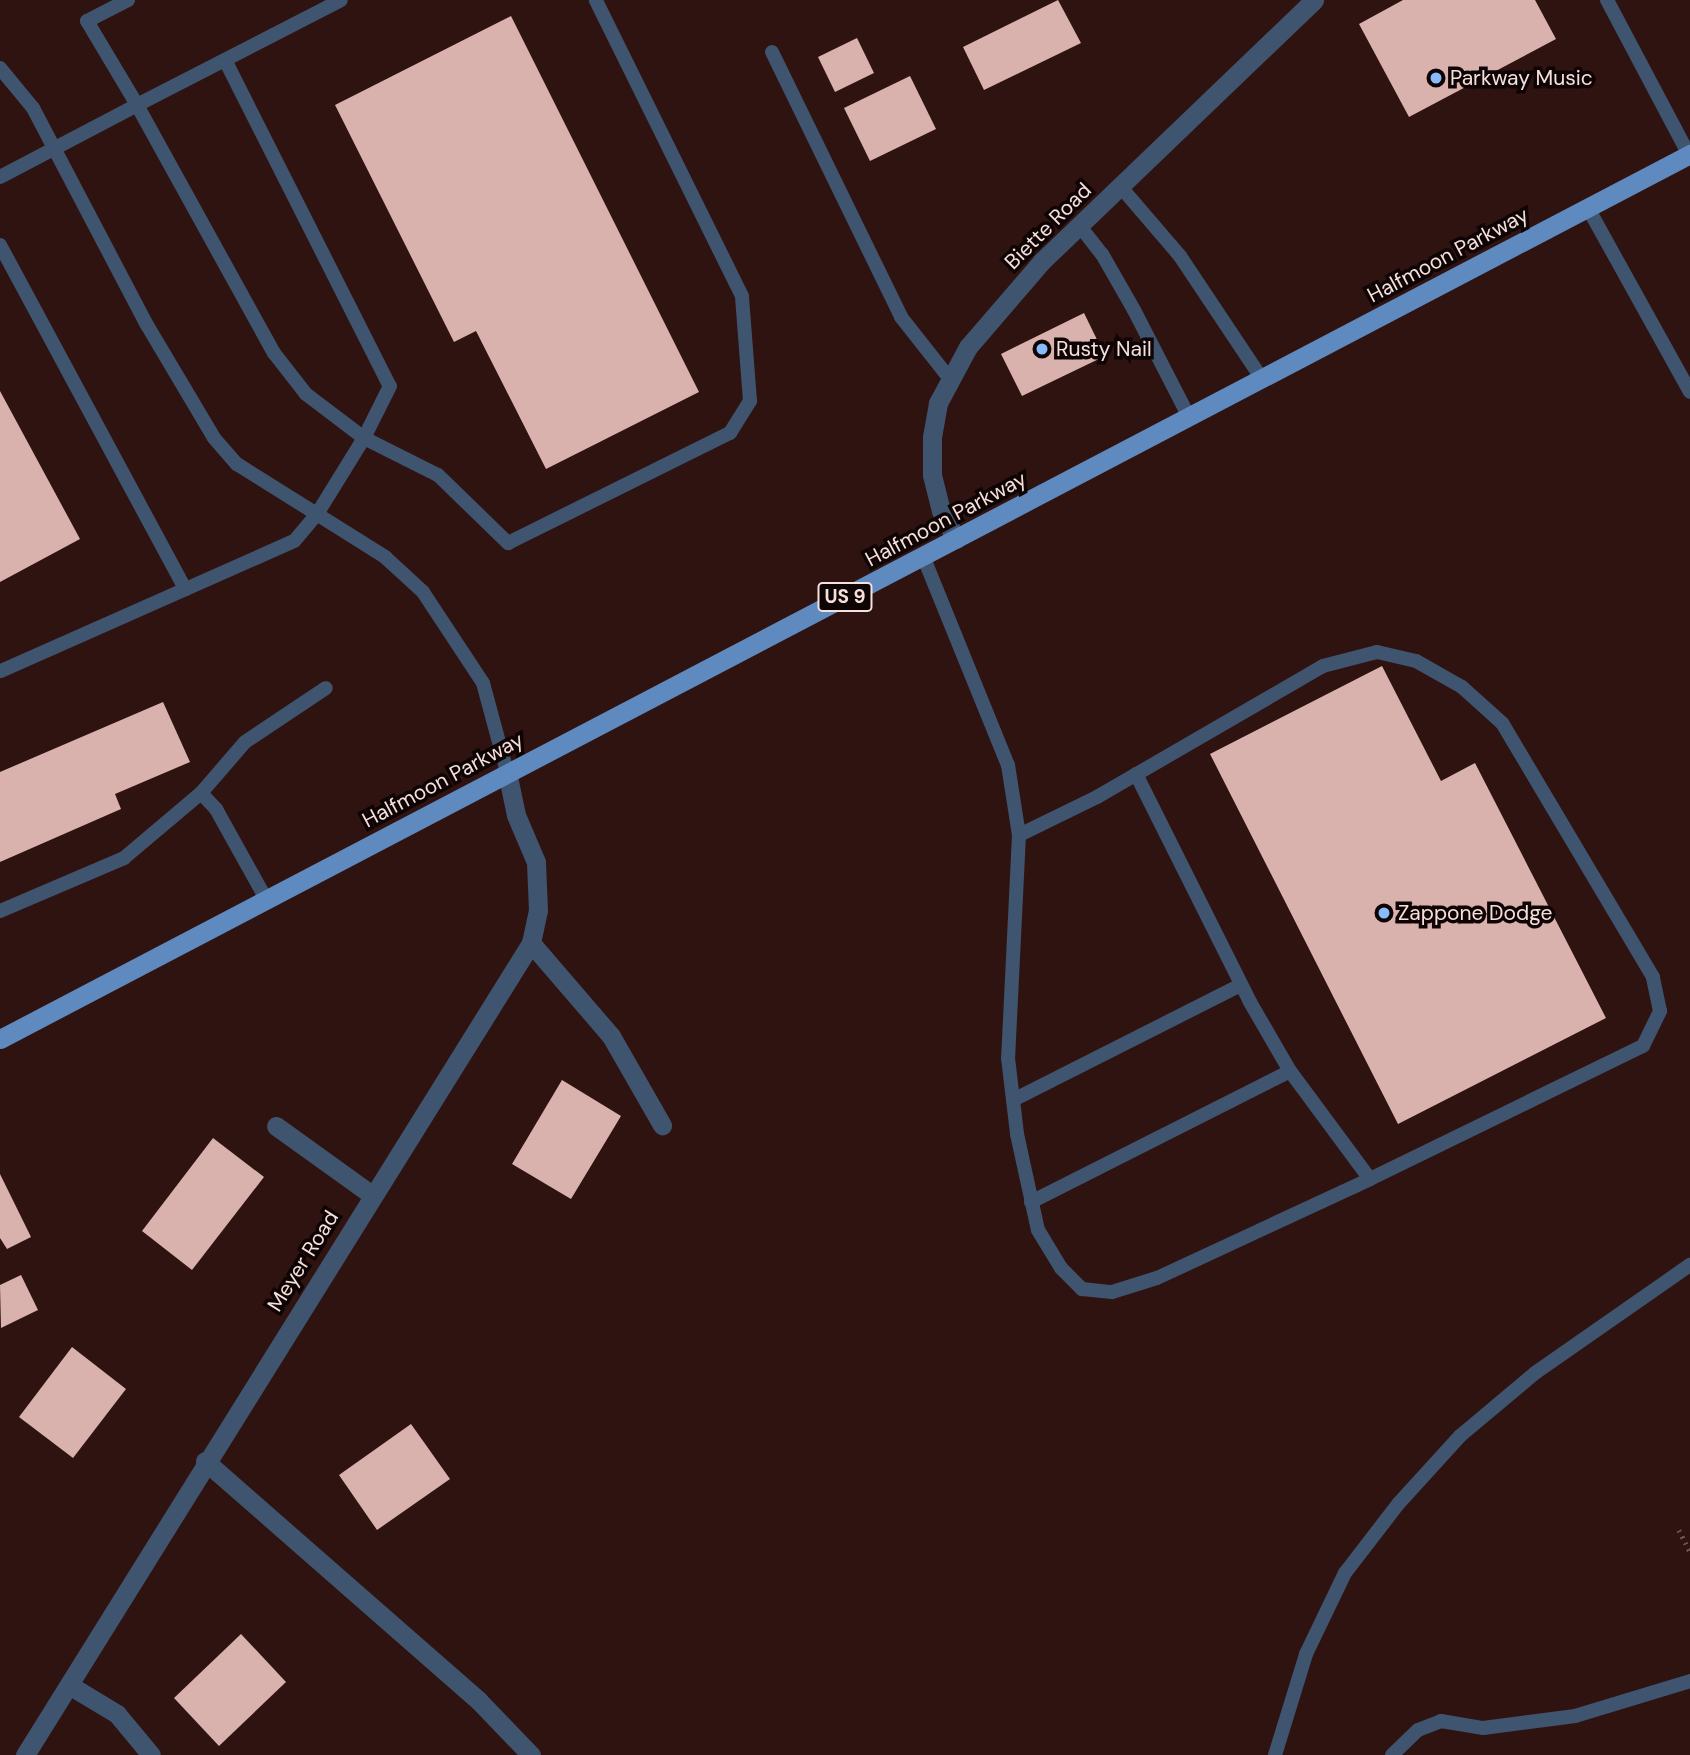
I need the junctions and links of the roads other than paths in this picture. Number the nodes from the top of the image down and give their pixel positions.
1 (128, 0) edge
2 (341, 0) edge
3 (596, 0) edge
4 (1314, 0) edge
5 (1607, 0) edge
6 (772, 52) dead end
7 (225, 60) junction
8 (0, 68) edge
9 (137, 105) junction
10 (55, 150) junction
11 (1690, 154) edge
12 (0, 177) edge
13 (1120, 186) junction
14 (1588, 208) junction
15 (1079, 225) junction
16 (0, 244) edge
17 (950, 379) junction
18 (1262, 379) junction
19 (1690, 392) edge
20 (1189, 417) junction
21 (364, 438) junction
22 (317, 514) junction
23 (956, 539) junction
24 (923, 556) junction
25 (185, 589) junction
26 (0, 671) edge
27 (326, 688) dead end
28 (507, 772) junction
29 (1136, 774) junction
30 (201, 793) junction
31 (1019, 835) junction
32 (266, 899) junction
33 (0, 911) edge
34 (531, 943) junction
35 (1241, 985) junction
36 (0, 1039) edge
37 (1290, 1071) junction
38 (1013, 1100) junction
39 (662, 1125) dead end
40 (276, 1126) dead end
41 (1370, 1179) junction
42 (372, 1195) junction
43 (1031, 1202) junction
44 (1690, 1265) edge
45 (205, 1461) junction
46 (1690, 1681) edge
47 (69, 1685) junction
48 (24, 1755) edge
49 (151, 1755) edge
50 (531, 1755) edge
51 (1275, 1755) edge
52 (1392, 1755) edge

1 - 9 lane
2 - 7 lane
3 - 21 lane
4 - 13 street, Biette Road
5 - 11 lane
6 - 17 lane
7 - 9 lane
7 - 21 lane
8 - 10 lane
9 - 10 lane
9 - 21 lane
10 - 12 lane
10 - 22 lane
11 - 14 main road, Halfmoon Parkway / US 9
13 - 15 street, Biette Road
13 - 18 lane
14 - 18 main road, Halfmoon Parkway / US 9
14 - 19 lane
15 - 17 street, Biette Road
15 - 20 lane
16 - 25 lane
17 - 23 street, Biette Road
18 - 20 main road, Halfmoon Parkway / US 9
20 - 23 main road, Halfmoon Parkway / US 9
21 - 22 lane
22 - 25 lane
22 - 28 lane
23 - 24 main road, Halfmoon Parkway / US 9
24 - 28 main road, Halfmoon Parkway / US 9
24 - 31 lane
25 - 26 lane
27 - 30 lane
28 - 32 main road, Halfmoon Parkway / US 9
28 - 34 street, Meyer Road
29 - 31 lane
29 - 35 lane
29 - 41 lane
30 - 32 lane
30 - 33 lane
31 - 38 lane
32 - 36 main road, Halfmoon Parkway / US 9
34 - 39 street
34 - 42 street, Meyer Road
35 - 37 lane
35 - 38 lane
37 - 41 lane
37 - 43 lane
38 - 43 lane
40 - 42 street
41 - 43 lane
42 - 45 street, Meyer Road
44 - 51 lane
45 - 47 street, Meyer Road
45 - 50 street
46 - 52 lane
47 - 48 street, Meyer Road
47 - 49 street

